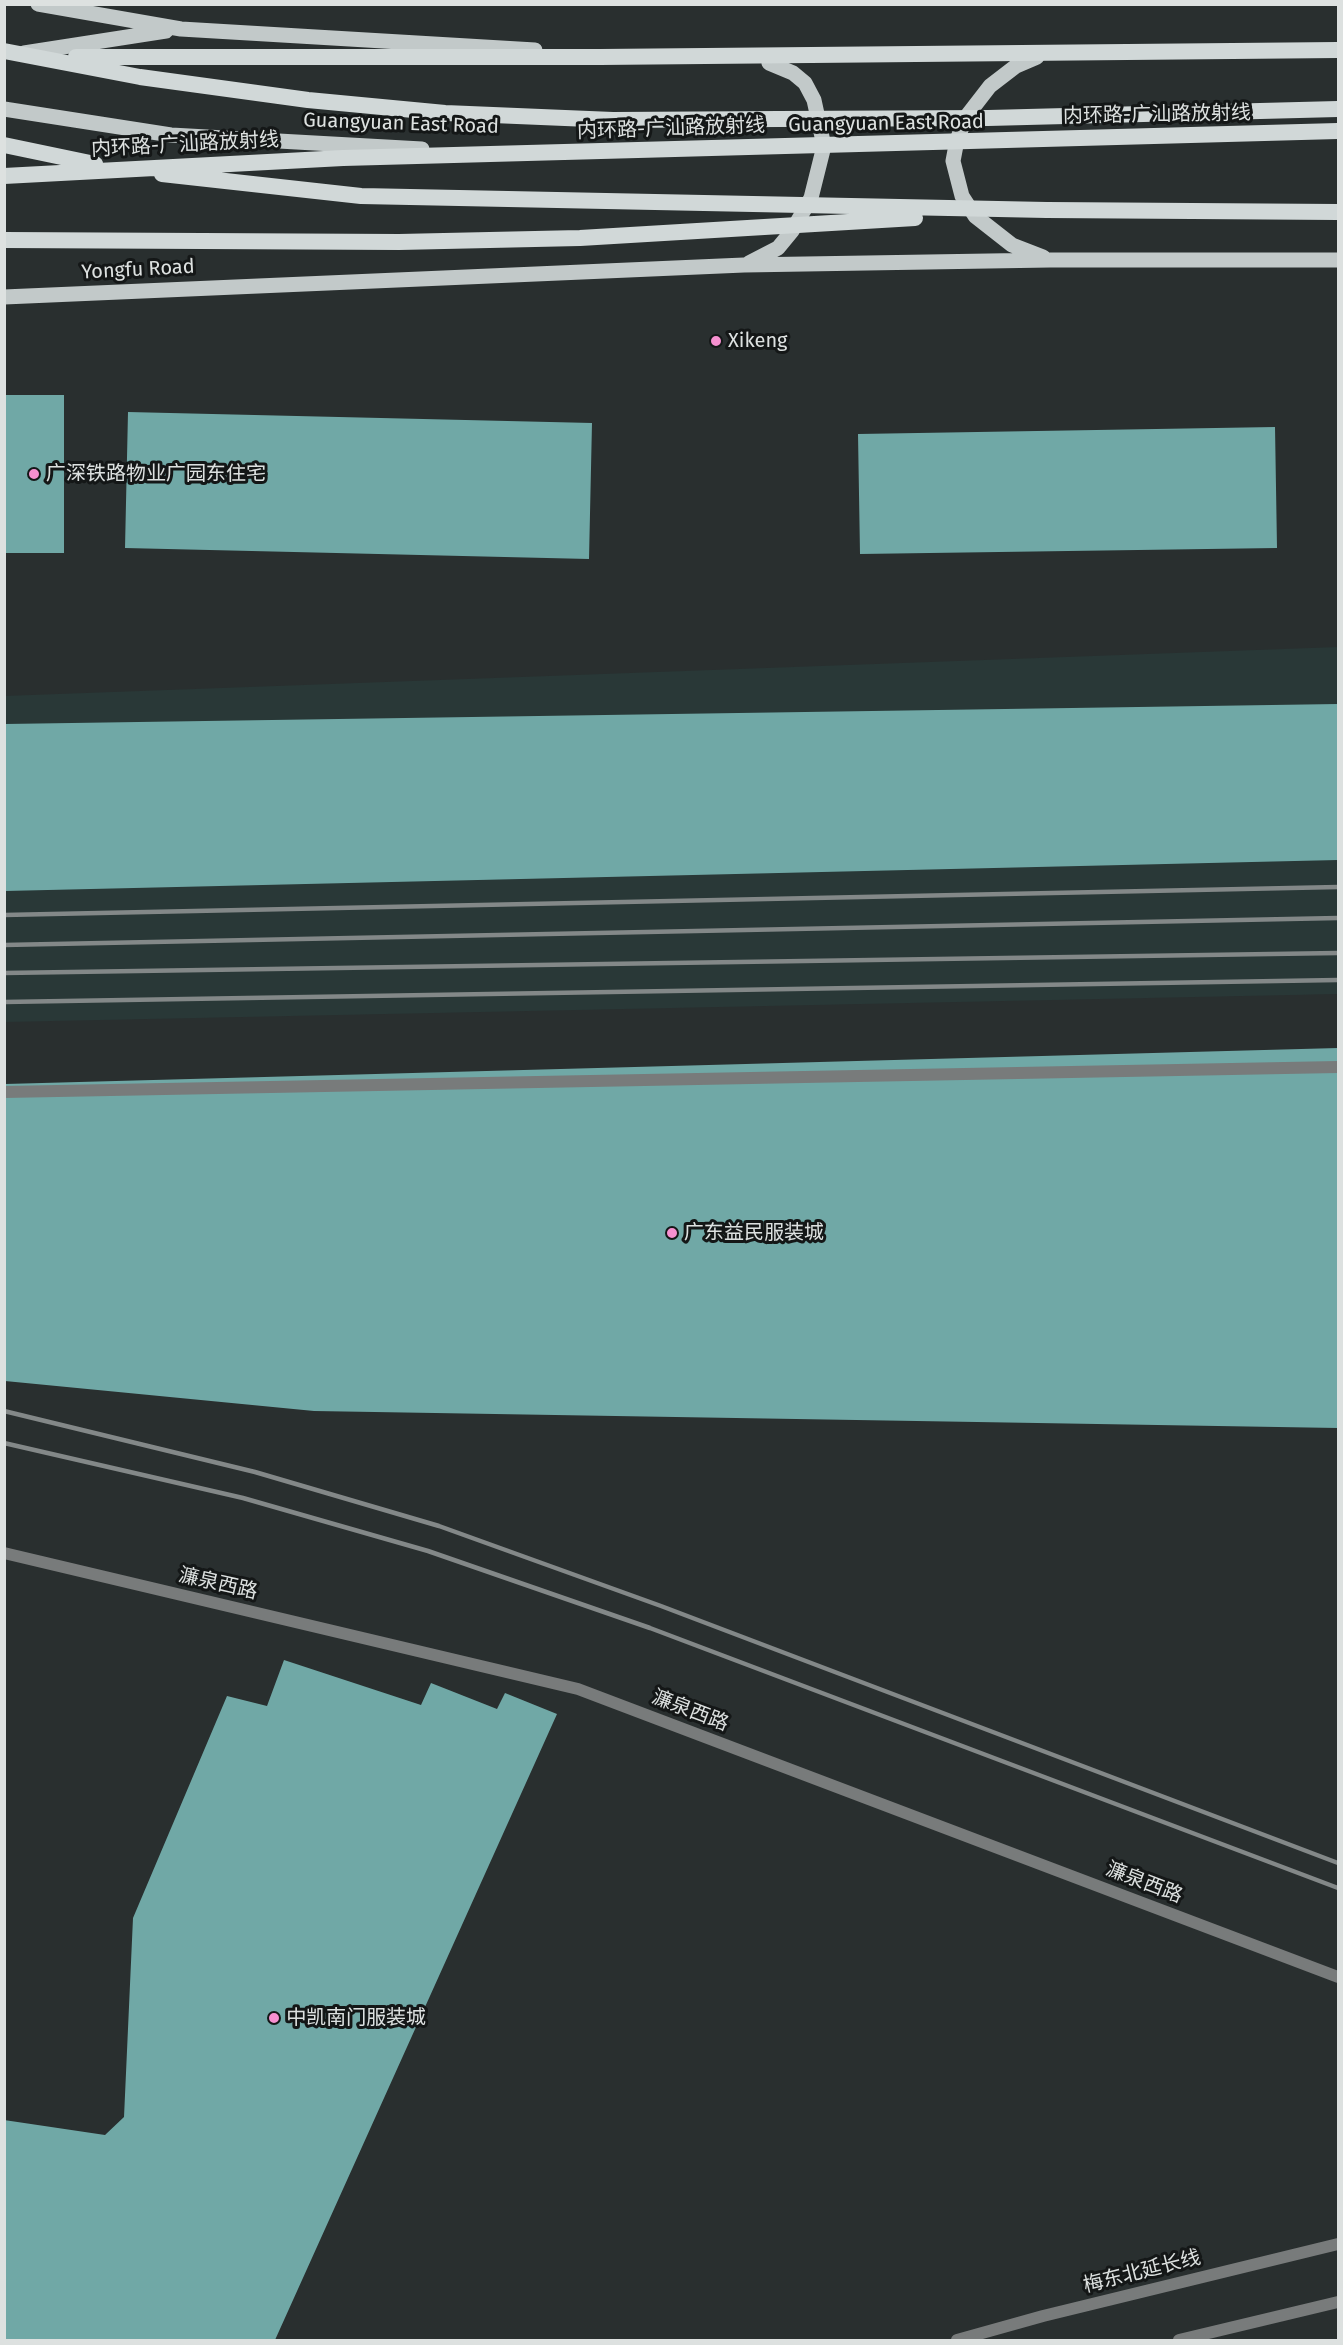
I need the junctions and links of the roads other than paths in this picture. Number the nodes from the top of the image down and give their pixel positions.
1 (38, 4) edge
2 (181, 29) junction
3 (1338, 50) edge
4 (4, 51) edge
5 (4, 57) edge
6 (1037, 57) junction
7 (1338, 57) edge
8 (769, 63) junction
9 (4, 109) edge
10 (1338, 109) edge
11 (1338, 131) edge
12 (1338, 138) edge
13 (4, 145) edge
14 (4, 176) edge
15 (1047, 210) junction
16 (1338, 212) edge
17 (4, 240) edge
18 (1050, 260) junction
19 (1338, 260) edge
20 (744, 265) junction
21 (4, 297) edge
22 (1338, 1067) edge
23 (4, 1092) edge
24 (4, 1553) edge
25 (1338, 1977) edge
26 (1338, 2244) edge
27 (1338, 2302) edge
28 (960, 2340) edge
29 (1179, 2340) edge

1 - 2 main road
2 - 5 main road
2 - 8 main road
3 - 5 highway, bridge
4 - 10 highway, bridge
6 - 7 main road
6 - 8 main road
6 - 18 main road
8 - 20 main road
9 - 12 main road, Guangyuan East Road, bridge
11 - 14 highway, 内环路-广汕路放射线, bridge
13 - 15 highway, bridge
15 - 16 highway
15 - 17 highway, bridge
18 - 19 main road
18 - 20 main road
20 - 21 main road, Yongfu Road
22 - 23 street
24 - 25 street, 濂泉西路
26 - 28 street, 梅东北延长线
27 - 29 street

